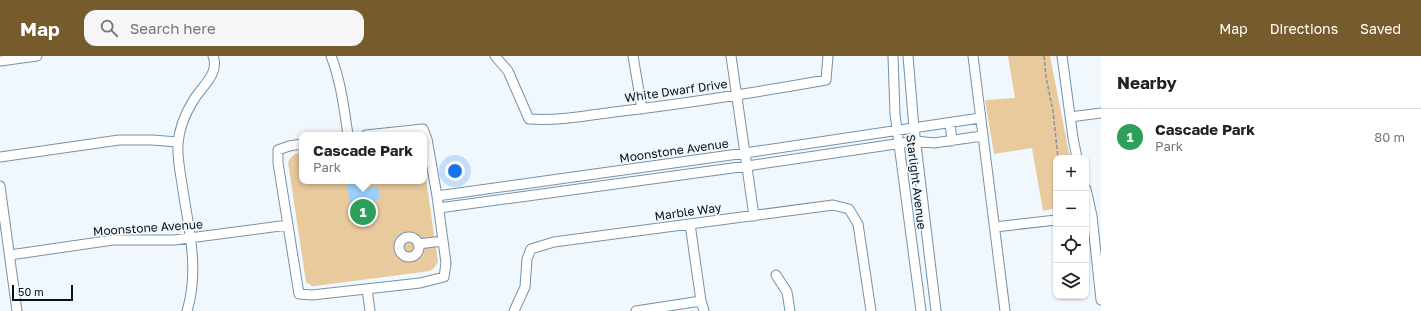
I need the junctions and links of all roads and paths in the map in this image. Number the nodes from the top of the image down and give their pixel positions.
1 (37, 56) edge
2 (213, 56) edge
3 (331, 56) edge
4 (495, 56) edge
5 (633, 56) edge
6 (731, 56) edge
7 (828, 56) edge
8 (893, 56) edge
9 (908, 56) edge
10 (973, 56) edge
11 (1044, 56) edge
12 (1062, 56) edge
13 (0, 61) edge
14 (738, 95) junction
15 (642, 109) junction
16 (1101, 113) edge
17 (1070, 117) junction
18 (980, 118) junction
19 (950, 123) junction
20 (914, 128) junction
21 (897, 131) junction
22 (348, 132) edge
23 (388, 132) edge
24 (424, 132) edge
25 (982, 136) junction
26 (427, 139) edge
27 (916, 141) junction
28 (952, 141) junction
29 (178, 142) junction
30 (899, 143) junction
31 (299, 144) edge
32 (745, 153) junction
33 (1058, 155) edge
34 (1076, 155) edge
35 (0, 157) edge
36 (747, 166) junction
37 (0, 186) edge
38 (1087, 191) edge
39 (437, 196) junction
40 (439, 208) junction
41 (754, 216) junction
42 (1093, 216) edge
43 (1053, 220) edge
44 (690, 224) junction
45 (288, 225) junction
46 (994, 227) junction
47 (190, 238) junction
48 (443, 241) junction
49 (418, 244) dead end
50 (10, 255) junction
51 (776, 275) dead end
52 (368, 289) junction
53 (1101, 300) edge
54 (701, 301) junction
55 (17, 311) edge
56 (187, 311) edge
57 (370, 311) edge
58 (514, 311) edge
59 (636, 311) edge
60 (704, 311) edge
61 (790, 311) edge
62 (871, 311) edge
63 (920, 311) edge
64 (936, 311) edge
65 (1004, 311) edge

1 - 13 street
2 - 29 street
3 - 22 street
4 - 15 street, White Dwarf Drive
5 - 15 street
6 - 14 street
7 - 14 street, White Dwarf Drive
8 - 21 street, Starlight Avenue
9 - 20 street, Starlight Avenue
10 - 18 street
11 - 33 path
12 - 17 street
14 - 15 street, White Dwarf Drive
14 - 32 street
16 - 17 street
17 - 34 street
18 - 19 street, Moonstone Avenue
18 - 25 street
19 - 20 street, Moonstone Avenue
19 - 28 street
20 - 21 street, Moonstone Avenue
20 - 27 street, Starlight Avenue
21 - 30 street, Starlight Avenue
21 - 32 street, Moonstone Avenue
23 - 24 street
25 - 28 street, Moonstone Avenue
25 - 46 street
26 - 39 street
27 - 28 street, Moonstone Avenue
27 - 30 street, Moonstone Avenue
27 - 64 street, Starlight Avenue
29 - 35 street
29 - 47 street
30 - 36 street, Moonstone Avenue
30 - 63 street, Starlight Avenue
31 - 45 street
32 - 36 street
32 - 39 street, Moonstone Avenue
36 - 40 street, Moonstone Avenue
36 - 41 street
37 - 50 street
38 - 42 street
39 - 40 street
40 - 48 street
41 - 44 street, Marble Way
41 - 62 street, Marble Way
42 - 53 street
43 - 46 street
44 - 54 street
44 - 58 street, Marble Way
45 - 47 street, Moonstone Avenue
45 - 52 street
46 - 65 street
47 - 50 street, Moonstone Avenue
47 - 56 street
48 - 49 street
48 - 52 street
50 - 55 street
51 - 61 street
52 - 57 street
54 - 59 street
54 - 60 street

